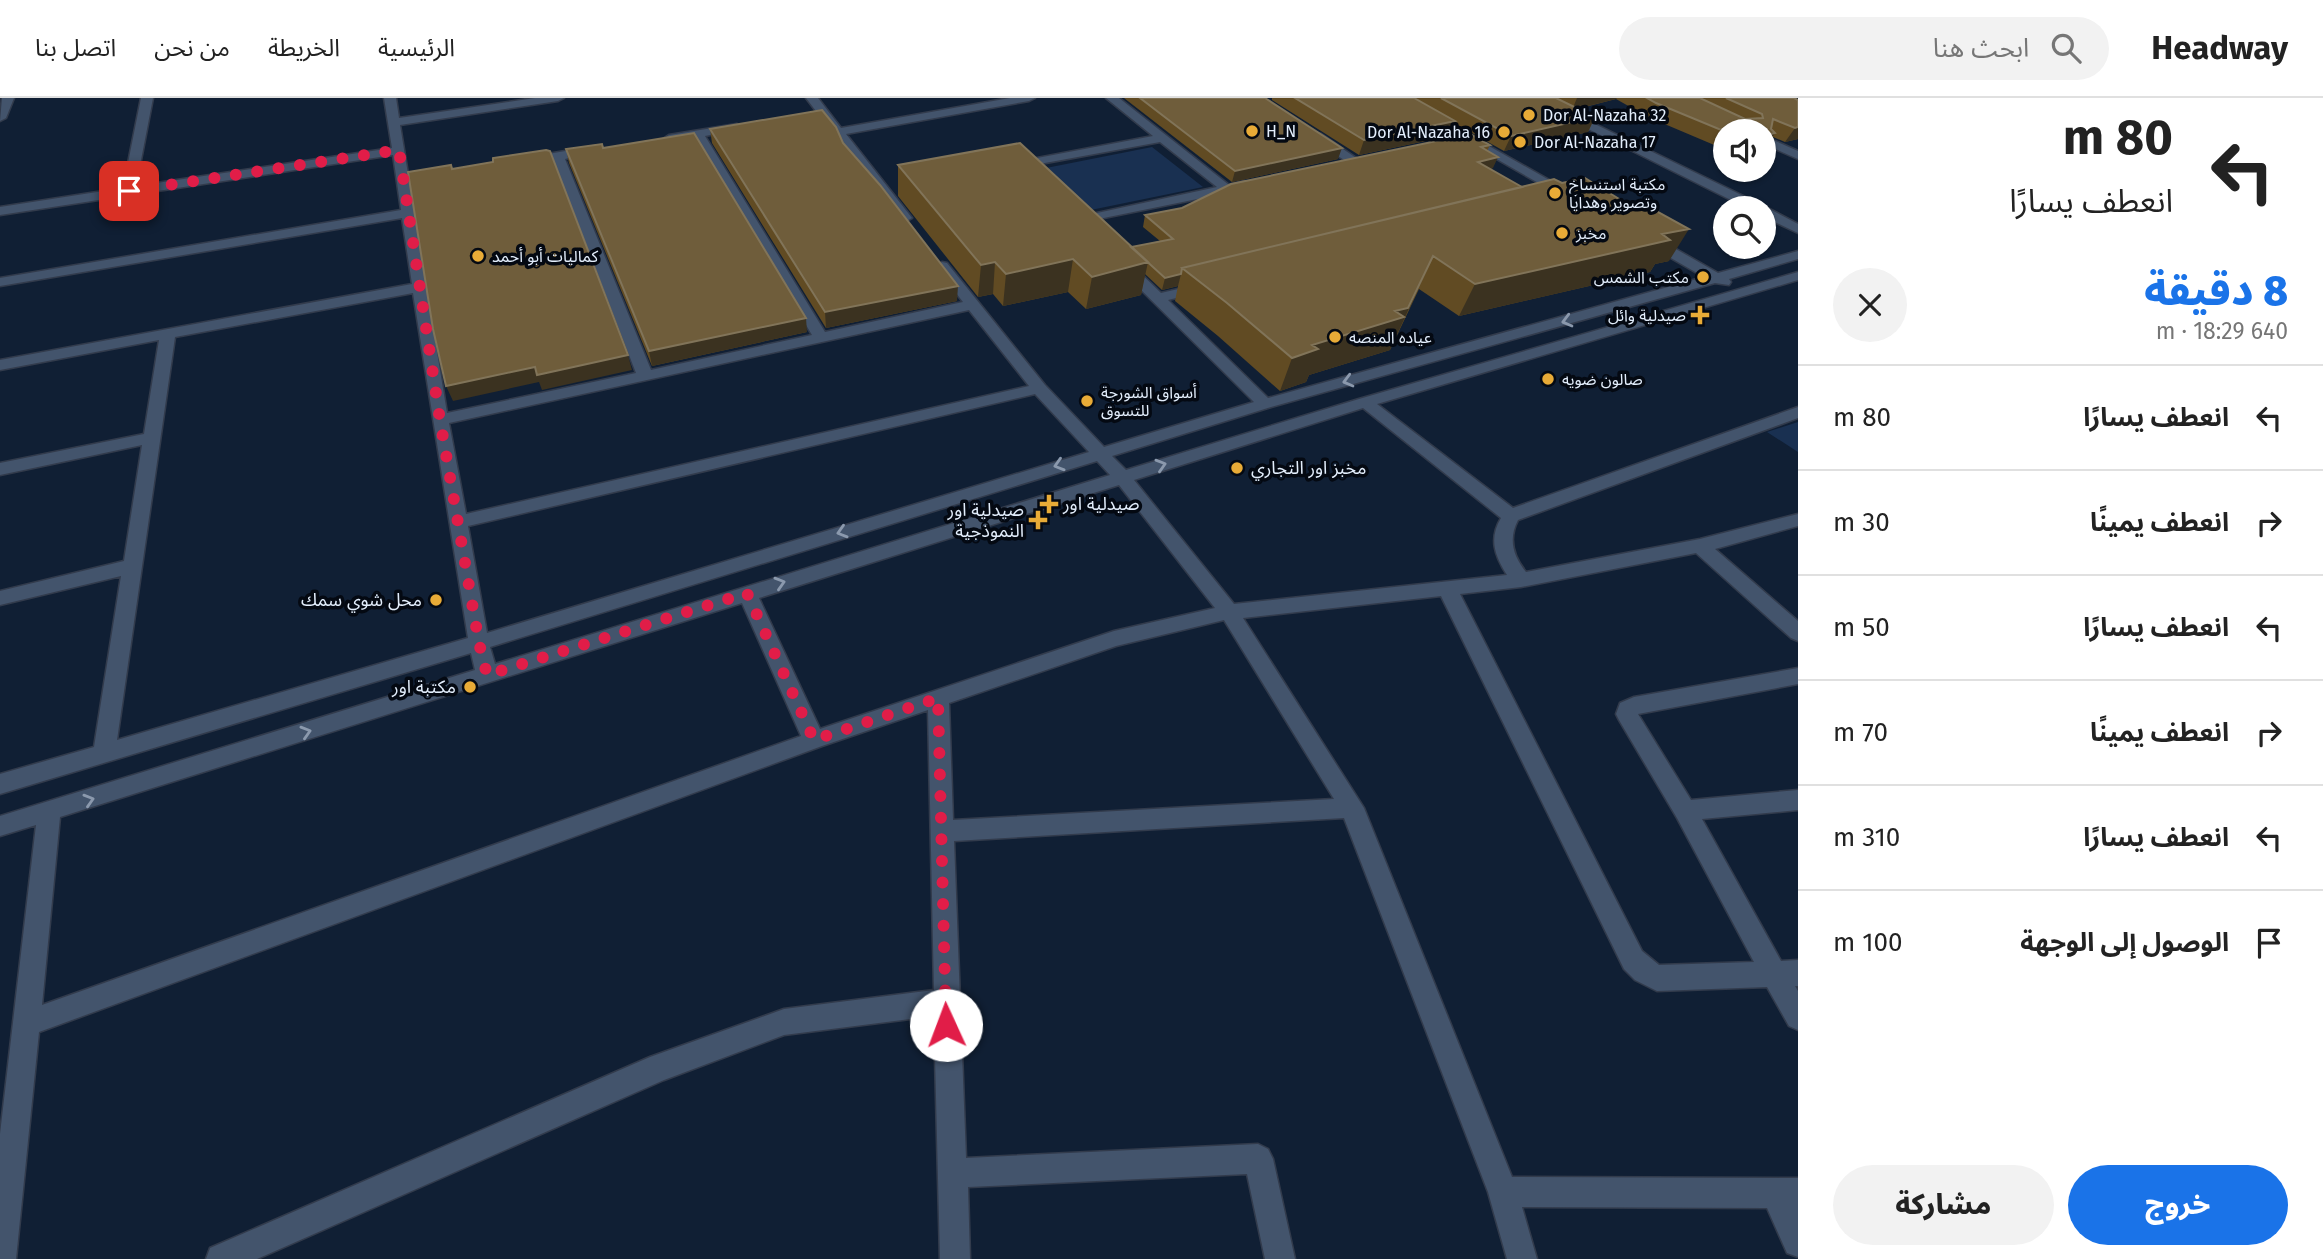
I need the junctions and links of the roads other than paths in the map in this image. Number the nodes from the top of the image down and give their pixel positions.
1 (8, 98) edge
2 (147, 98) edge
3 (390, 98) edge
4 (558, 98) edge
5 (812, 98) edge
6 (956, 98) edge
7 (1030, 98) edge
8 (1112, 98) edge
9 (1396, 98) edge
10 (1532, 98) edge
11 (534, 100) edge
12 (968, 109) junction
13 (0, 118) edge
14 (394, 122) junction
15 (748, 126) edge
16 (1300, 126) edge
17 (840, 132) junction
18 (698, 134) junction
19 (1161, 138) junction
20 (1467, 138) junction
21 (660, 140) edge
22 (1442, 143) edge
23 (1776, 145) edge
24 (609, 148) edge
25 (399, 150) junction
26 (1798, 155) edge
27 (558, 156) junction
28 (507, 165) edge
29 (1330, 167) edge
30 (993, 170) edge
31 (1253, 184) edge
32 (1227, 189) junction
33 (129, 191) junction
34 (1732, 196) edge
35 (1544, 202) edge
36 (0, 211) edge
37 (409, 213) junction
38 (1776, 218) edge
39 (1079, 221) edge
40 (1798, 229) edge
41 (915, 231) edge
42 (1639, 234) edge
43 (930, 251) edge
44 (1798, 256) edge
45 (1119, 260) edge
46 (1719, 279) junction
47 (1794, 281) edge
48 (0, 282) edge
49 (1212, 285) edge
50 (420, 287) junction
51 (1743, 293) junction
52 (1159, 298) junction
53 (971, 306) junction
54 (168, 334) junction
55 (822, 339) junction
56 (0, 365) edge
57 (646, 377) junction
58 (1039, 388) junction
59 (1365, 402) junction
60 (1265, 404) junction
61 (1798, 412) edge
62 (440, 420) junction
63 (152, 438) junction
64 (1099, 453) junction
65 (0, 469) edge
66 (1122, 477) junction
67 (1511, 516) junction
68 (1798, 520) edge
69 (458, 522) junction
70 (1700, 546) junction
71 (133, 566) junction
72 (1521, 580) junction
73 (1448, 590) junction
74 (747, 593) junction
75 (0, 598) edge
76 (1229, 612) junction
77 (1798, 633) edge
78 (479, 643) junction
79 (487, 675) junction
80 (1798, 676) edge
81 (938, 698) junction
82 (814, 740) junction
83 (104, 753) junction
84 (0, 784) edge
85 (1798, 800) edge
86 (1352, 808) junction
87 (1685, 811) junction
88 (50, 812) junction
89 (0, 826) edge
90 (941, 831) junction
91 (1787, 973) edge
92 (946, 1000) junction
93 (1798, 1017) edge
94 (28, 1023) junction
95 (951, 1173) junction
96 (1503, 1192) junction
97 (1787, 1192) edge
98 (1798, 1242) edge
99 (1, 1259) edge
100 (221, 1259) edge
101 (954, 1259) edge
102 (1280, 1259) edge
103 (1522, 1259) edge

1 - 13 street
2 - 33 street
3 - 14 street
4 - 11 street
5 - 17 street
6 - 12 street
7 - 12 street
8 - 19 street
9 - 20 street
10 - 34 street
11 - 14 street
12 - 17 street
14 - 25 street
15 - 18 street
16 - 29 street
17 - 41 street
18 - 21 street
18 - 55 street
19 - 30 street
19 - 32 street
20 - 22 street
20 - 35 street
23 - 26 street
24 - 27 street
25 - 33 street
25 - 37 street
27 - 28 street
27 - 57 street
31 - 32 street
32 - 39 street
33 - 36 street
37 - 48 street
37 - 50 street
38 - 40 street
42 - 46 street
43 - 53 street
44 - 46 street
45 - 52 street
46 - 51 street
46 -> 60 street
47 - 51 street
49 - 52 street
50 - 54 street
50 - 62 street
51 - 59 street
52 - 60 street
53 - 55 street
53 - 58 street
54 - 56 street
54 - 63 street
55 - 57 street
57 - 62 street
58 - 64 street
58 - 69 street
66 -> 59 street
59 - 67 street
60 - 64 street
61 - 67 street
62 - 69 street
63 - 65 street
63 - 71 street
64 - 66 street
64 -> 78 street
74 -> 66 street
66 - 76 street
67 - 72 street
68 - 70 street
69 - 78 street
70 - 72 street
70 - 77 street
71 - 75 street
71 - 83 street
72 - 73 street
73 - 76 street
73 - 91 street
74 - 79 street
74 - 82 street
76 - 81 street
76 - 86 street
78 - 79 street
78 - 83 street
88 -> 79 street
80 - 87 street
81 - 82 street
81 - 90 street
82 - 94 street
83 - 84 street
85 - 87 street
86 - 90 street
86 - 96 street
87 - 91 street
88 - 89 street
88 - 94 street
90 - 92 street
91 - 93 street
92 - 95 street
92 - 100 street
94 - 99 street
95 - 101 street
95 - 102 street
96 - 97 street
96 - 103 street
97 - 98 street

